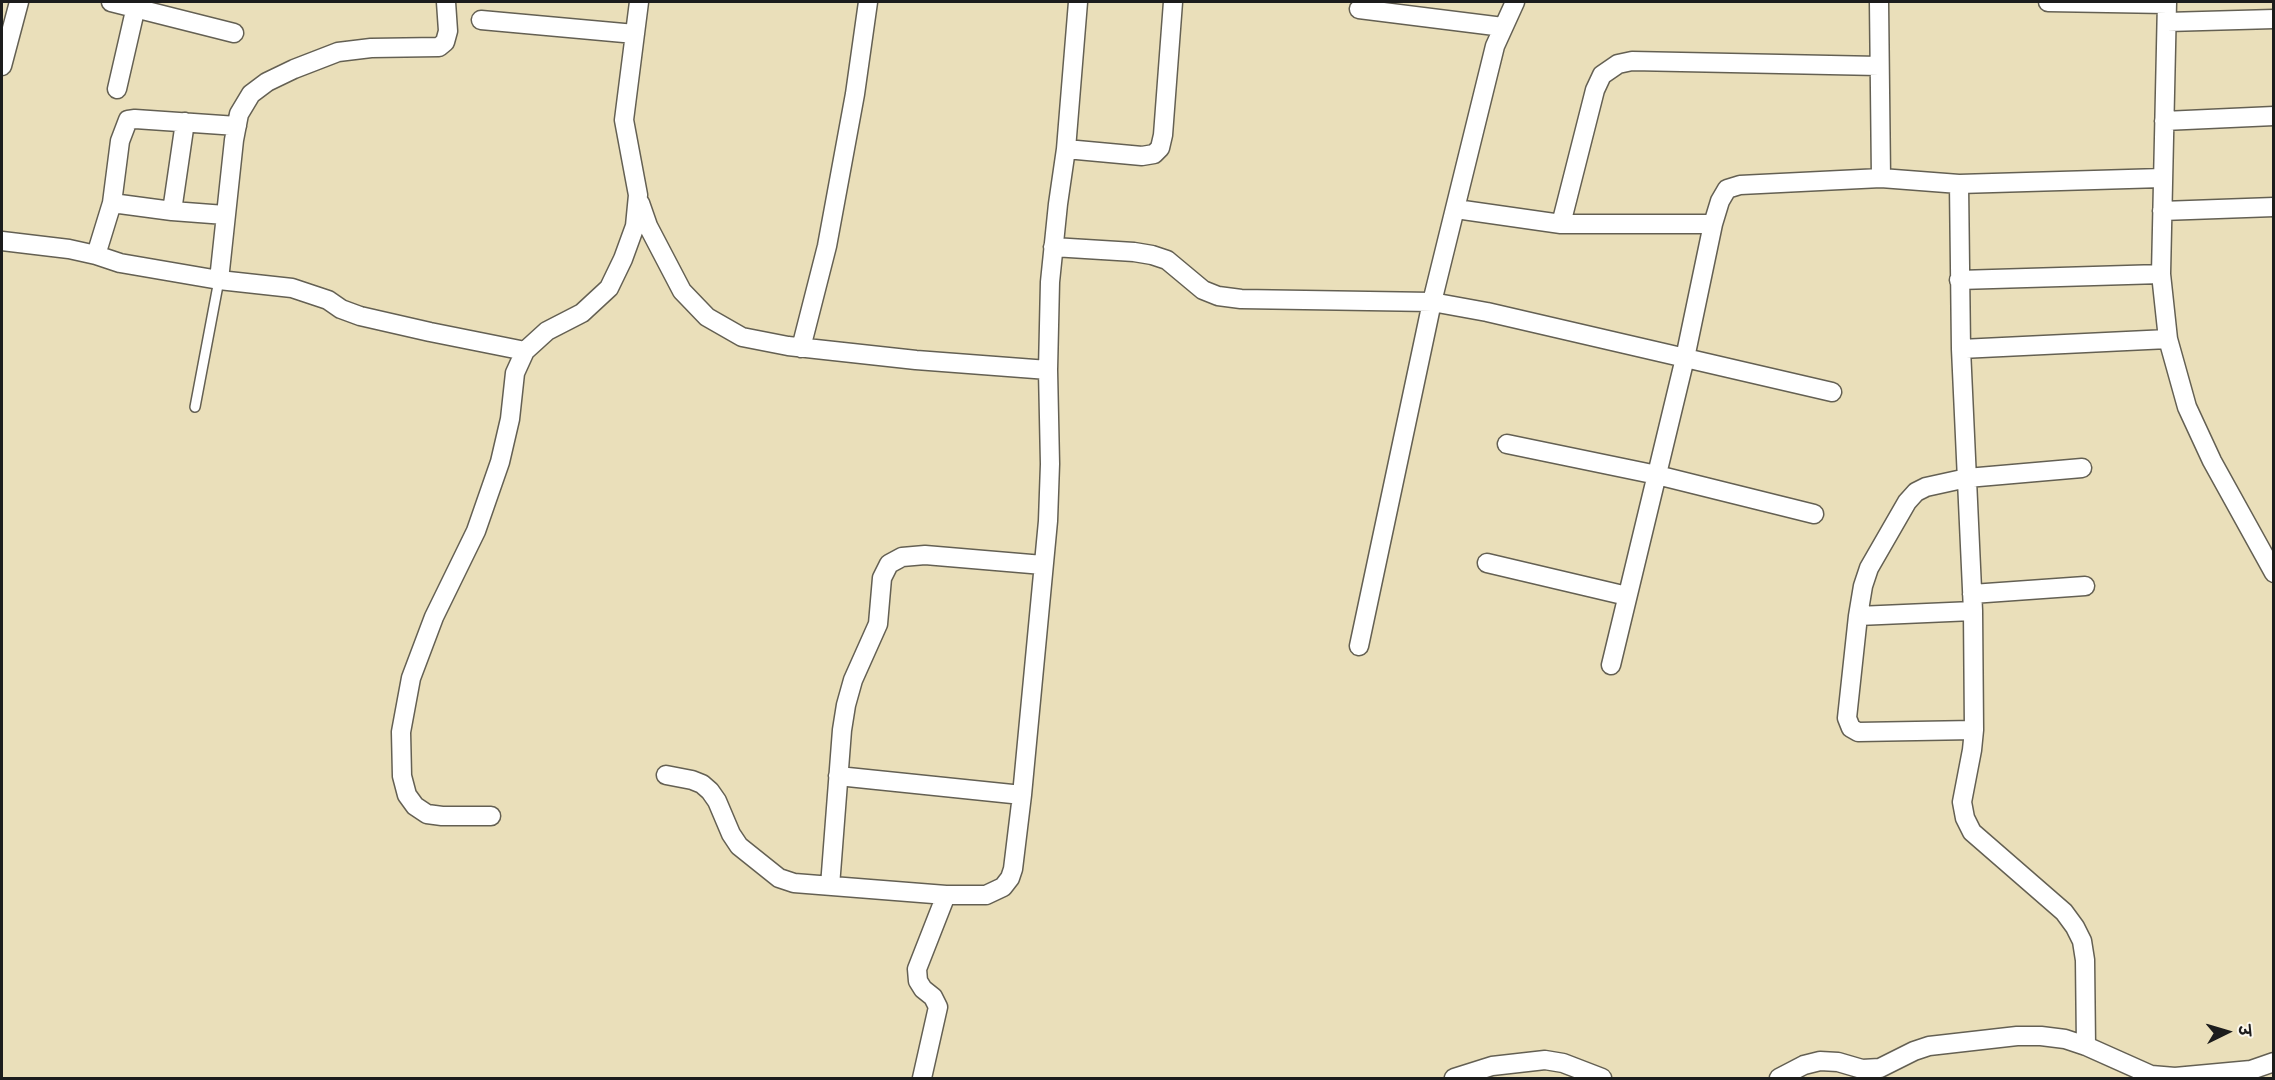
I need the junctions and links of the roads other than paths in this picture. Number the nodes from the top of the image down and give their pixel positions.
1 (19, 2) edge
2 (111, 2) edge
3 (446, 2) edge
4 (639, 2) edge
5 (868, 2) edge
6 (1078, 2) edge
7 (1173, 2) edge
8 (1515, 2) edge
9 (1879, 2) edge
10 (2048, 2) edge
11 (136, 4) edge
12 (1359, 9) dead end
13 (2167, 9) edge
14 (2274, 19) edge
15 (481, 20) dead end
16 (1503, 27) junction
17 (234, 33) dead end
18 (635, 34) junction
19 (2, 66) edge
20 (1879, 66) junction
21 (117, 89) dead end
22 (2274, 117) edge
23 (2164, 121) junction
24 (184, 122) junction
25 (237, 126) junction
26 (1066, 149) junction
27 (1881, 178) junction
28 (2162, 178) junction
29 (1959, 184) junction
30 (638, 195) junction
31 (112, 203) junction
32 (2274, 207) edge
33 (1456, 209) junction
34 (2162, 211) junction
35 (172, 212) junction
36 (225, 215) junction
37 (1561, 224) junction
38 (1713, 224) junction
39 (2, 240) edge
40 (1053, 247) junction
41 (96, 255) junction
42 (2161, 274) junction
43 (219, 280) junction
44 (1959, 280) junction
45 (1432, 302) junction
46 (2168, 339) junction
47 (801, 348) junction
48 (1961, 349) junction
49 (525, 351) junction
50 (1685, 358) junction
51 (1048, 370) junction
52 (1832, 392) dead end
53 (195, 407) dead end
54 (1507, 444) dead end
55 (2082, 468) dead end
56 (1657, 475) junction
57 (1967, 478) junction
58 (1814, 514) dead end
59 (1487, 563) dead end
60 (1042, 566) junction
61 (2274, 573) edge
62 (2085, 586) dead end
63 (1627, 596) junction
64 (1972, 603) junction
65 (1858, 616) junction
66 (1359, 646) dead end
67 (1611, 665) dead end
68 (1974, 730) junction
69 (666, 775) dead end
70 (838, 776) junction
71 (1022, 795) junction
72 (491, 816) dead end
73 (830, 886) junction
74 (946, 895) junction
75 (2086, 1046) junction
76 (2272, 1065) edge
77 (922, 1078) edge
78 (1454, 1078) edge
79 (1602, 1078) edge
80 (1779, 1078) edge

1 - 19 street
2 - 11 street
3 - 25 street
4 - 18 street
5 - 47 street
6 - 26 street
7 - 26 street
8 - 16 street
9 - 20 street
10 - 13 street
11 - 17 street
11 - 21 street
12 - 16 street
13 - 14 street
13 - 23 street
15 - 18 street
16 - 33 street
18 - 30 street
20 - 27 street
20 - 37 street
22 - 23 street
23 - 28 street
24 - 25 street
24 - 31 street
24 - 35 street
25 - 36 street
26 - 40 street
27 - 29 street
27 - 38 street
28 - 29 street
28 - 34 street
29 - 44 street
30 - 47 street
30 - 49 street
31 - 35 street
31 - 41 street
32 - 34 street
33 - 37 street
33 - 45 street
34 - 42 street
35 - 36 street
36 - 43 street
37 - 38 street
38 - 50 street
39 - 41 street
40 - 45 street
40 - 51 street
41 - 43 street
42 - 44 street
42 - 46 street
43 - 49 street
43 - 53 lane
44 - 48 street
45 - 50 street
45 - 66 street
46 - 48 street
46 - 61 street
47 - 51 street
48 - 57 street
49 - 72 street
50 - 52 street
50 - 56 street
51 - 60 street
54 - 56 street
55 - 57 street
56 - 58 street
56 - 63 street
57 - 64 street
57 - 65 street
59 - 63 street
60 - 70 street
60 - 71 street
62 - 64 street
63 - 67 street
64 - 65 street
64 - 68 street
65 - 68 street
68 - 75 street
69 - 73 street
70 - 71 street
70 - 73 street
71 - 74 street
73 - 74 street
74 - 77 street
75 - 76 street
75 - 80 street
78 - 79 street

